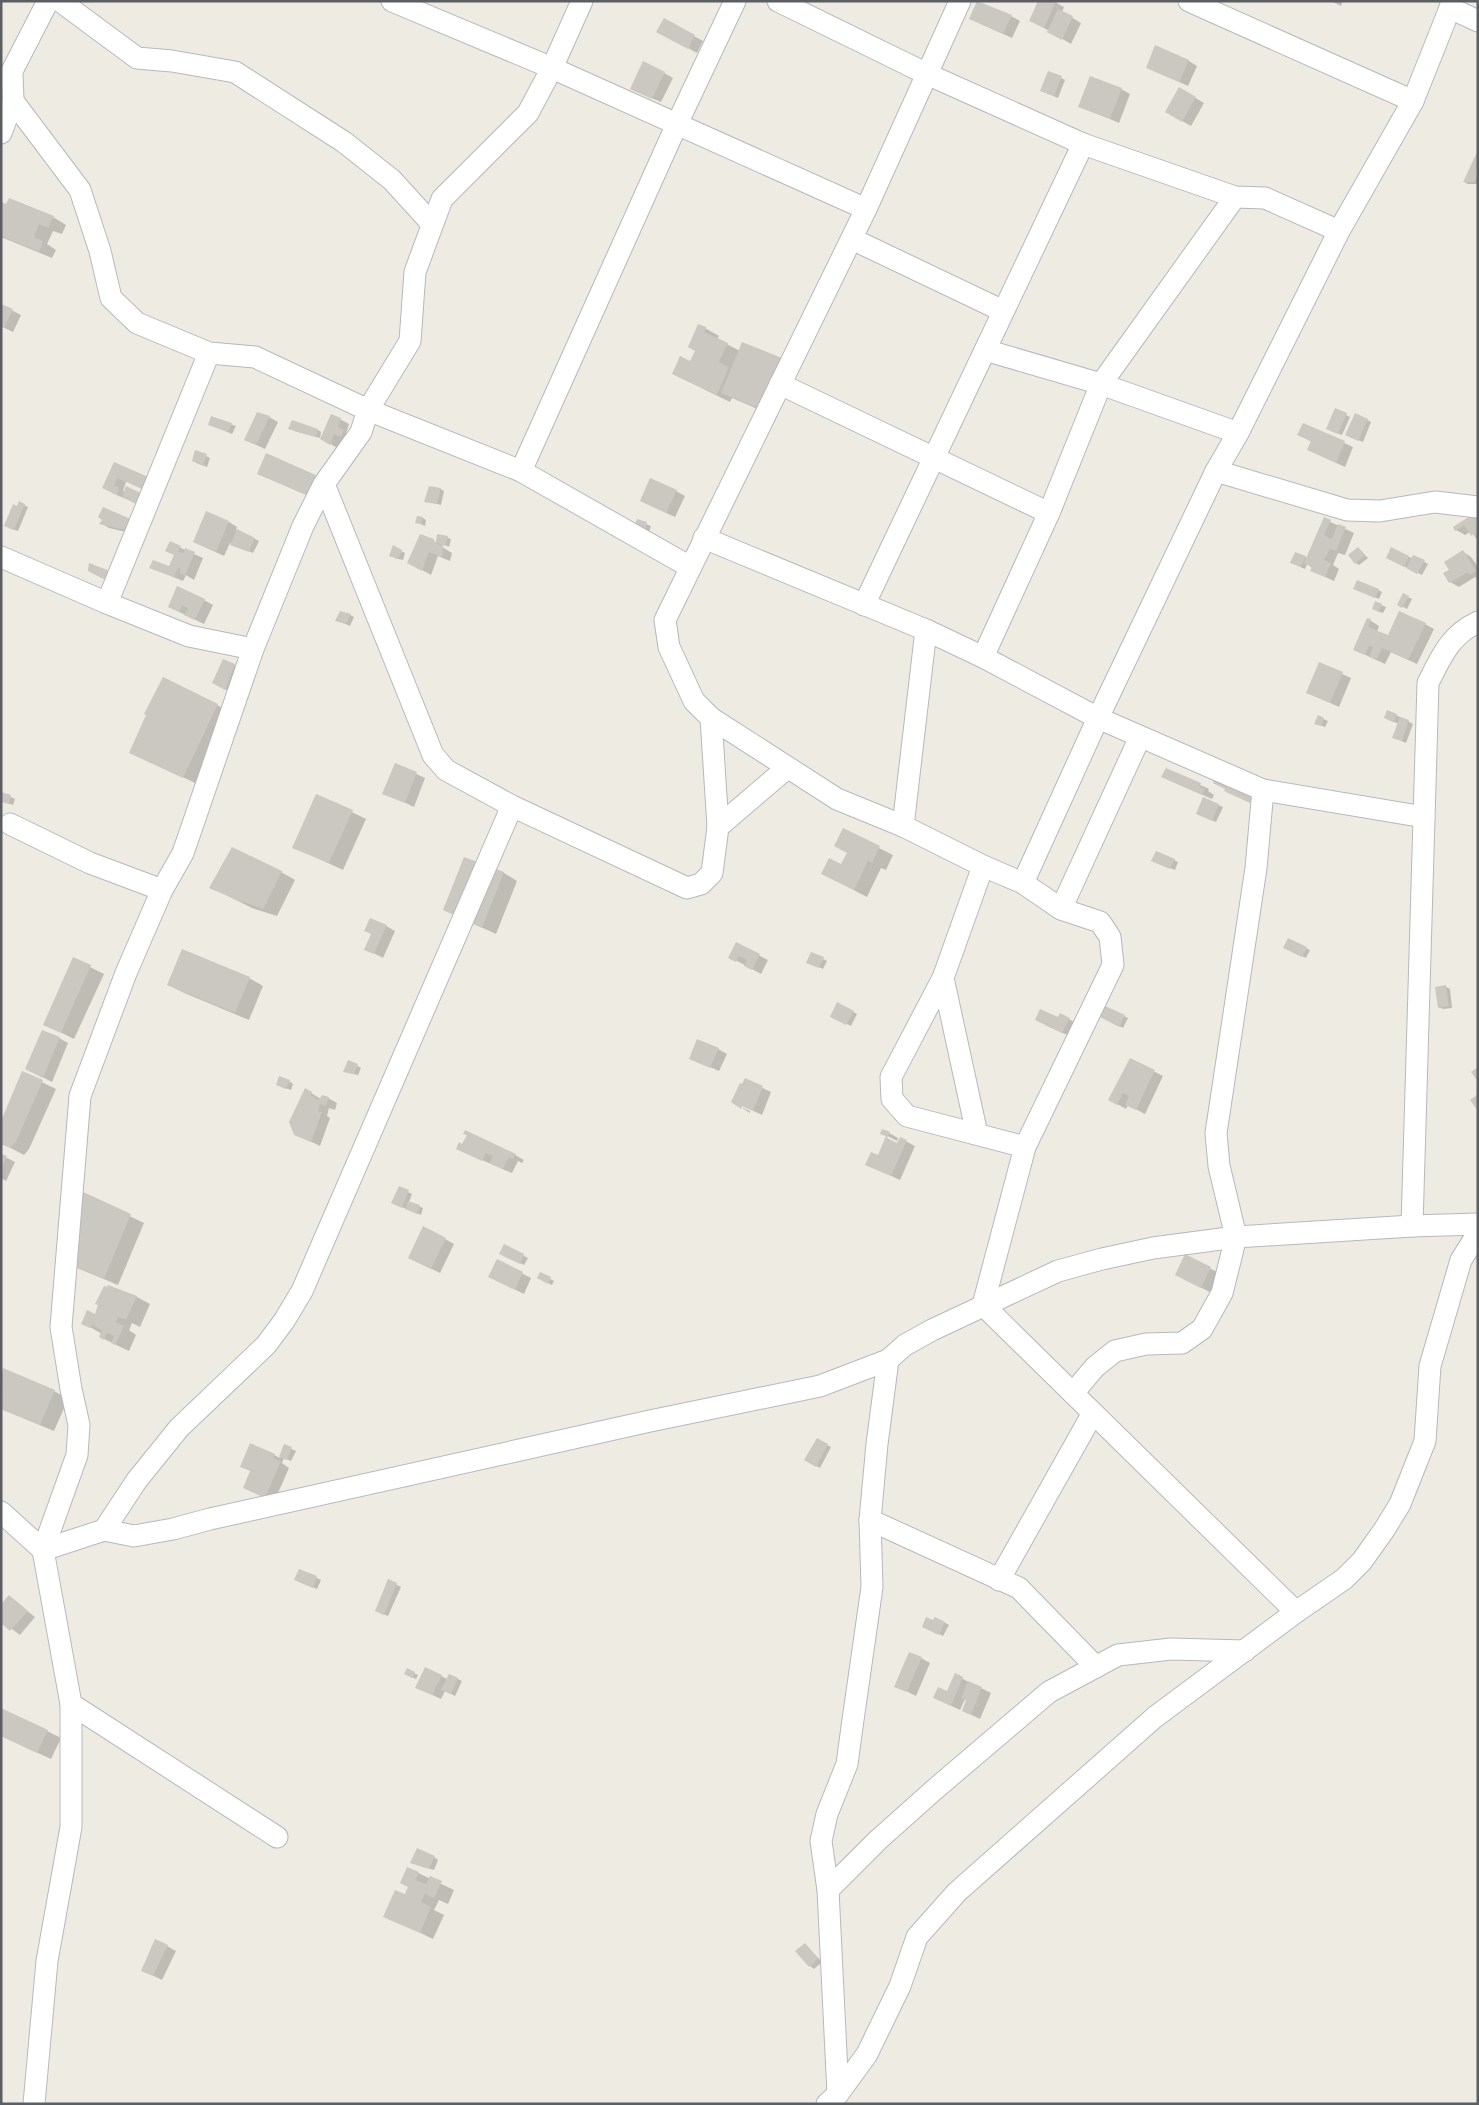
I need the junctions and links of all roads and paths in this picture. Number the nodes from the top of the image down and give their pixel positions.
1 (48, 1) edge
2 (60, 1) edge
3 (392, 1) edge
4 (582, 1) edge
5 (736, 1) edge
6 (778, 1) edge
7 (960, 1) edge
8 (1189, 1) edge
9 (1451, 4) edge
10 (1478, 21) edge
11 (7, 68) edge
12 (552, 68) junction
13 (927, 74) junction
14 (13, 101) junction
15 (1413, 101) junction
16 (677, 124) junction
17 (1, 133) edge
18 (1083, 144) junction
19 (1234, 197) junction
20 (866, 210) junction
21 (432, 224) junction
22 (1339, 231) junction
23 (852, 239) junction
24 (1004, 311) junction
25 (985, 350) junction
26 (210, 353) junction
27 (780, 384) junction
28 (1101, 384) junction
29 (368, 410) junction
30 (1238, 433) junction
31 (933, 457) junction
32 (521, 471) junction
33 (1216, 471) junction
34 (324, 484) junction
35 (1478, 507) edge
36 (1049, 513) junction
37 (704, 538) junction
38 (1, 557) edge
39 (690, 567) junction
40 (108, 603) junction
41 (864, 605) junction
42 (1478, 622) edge
43 (926, 630) junction
44 (253, 649) junction
45 (983, 657) junction
46 (711, 718) junction
47 (1098, 718) junction
48 (1140, 736) junction
49 (788, 768) junction
50 (1263, 790) junction
51 (512, 806) junction
52 (1424, 817) junction
53 (4, 823) edge
54 (903, 826) junction
55 (718, 827) junction
56 (983, 866) junction
57 (1023, 883) junction
58 (162, 890) junction
59 (1061, 909) junction
60 (943, 978) junction
61 (977, 1134) junction
62 (1025, 1147) junction
63 (1478, 1224) edge
64 (1412, 1226) junction
65 (1478, 1232) edge
66 (1236, 1237) junction
67 (983, 1305) junction
68 (888, 1360) junction
69 (1072, 1392) junction
70 (1093, 1413) junction
71 (1, 1512) edge
72 (870, 1520) junction
73 (104, 1530) junction
74 (43, 1550) junction
75 (999, 1580) junction
76 (1296, 1612) junction
77 (1245, 1651) junction
78 (1096, 1667) junction
79 (70, 1704) junction
80 (277, 1837) dead end
81 (828, 1890) junction
82 (832, 2099) edge
83 (34, 2104) edge

1 - 11 street
2 - 21 street
3 - 12 street
4 - 12 street
5 - 16 street
6 - 13 street
7 - 13 street
8 - 15 street
9 - 10 street
9 - 15 street
11 - 14 street
12 - 16 street
12 - 21 street
13 - 18 street
13 - 20 street
14 - 17 street
14 - 26 street
15 - 22 street
16 - 20 street
16 - 32 street
18 - 19 street
18 - 24 street
19 - 22 street
19 - 28 street
20 - 23 street
21 - 29 street
22 - 30 street
23 - 24 street
23 - 27 street
24 - 25 street
25 - 28 street
25 - 31 street
26 - 29 street
26 - 40 street
27 - 31 street
27 - 37 street
28 - 30 street
28 - 36 street
29 - 32 street
29 - 34 street
30 - 33 street
31 - 36 street
31 - 41 street
32 - 39 street
33 - 35 street
33 - 47 street
34 - 44 street
34 - 51 street
36 - 45 street
37 - 39 street
37 - 41 street
38 - 40 street
39 - 46 street
40 - 44 street
41 - 43 street
42 - 52 street
43 - 45 street
43 - 54 street
44 - 58 street
45 - 47 street
46 - 49 street
46 - 55 street
47 - 48 street
47 - 57 street
48 - 50 street
48 - 59 street
49 - 54 street
49 - 55 street
50 - 52 street
50 - 66 street
51 - 55 street
51 - 73 street
52 - 64 street
53 - 58 street
54 - 56 street
56 - 57 street
56 - 60 street
57 - 59 street
58 - 74 street
59 - 62 street
60 - 61 street
60 - 61 street
61 - 62 street
62 - 67 street
63 - 64 street
64 - 66 street
65 - 76 street
66 - 67 street
66 - 69 street
67 - 68 street
67 - 69 street
68 - 72 street
68 - 73 street
69 - 70 street
70 - 75 street
70 - 76 street
71 - 74 street
72 - 75 street
72 - 81 street
73 - 74 street
74 - 79 street
75 - 78 street
76 - 77 street
77 - 78 street
77 - 82 street
78 - 81 street
79 - 80 street
79 - 83 street
81 - 82 street

